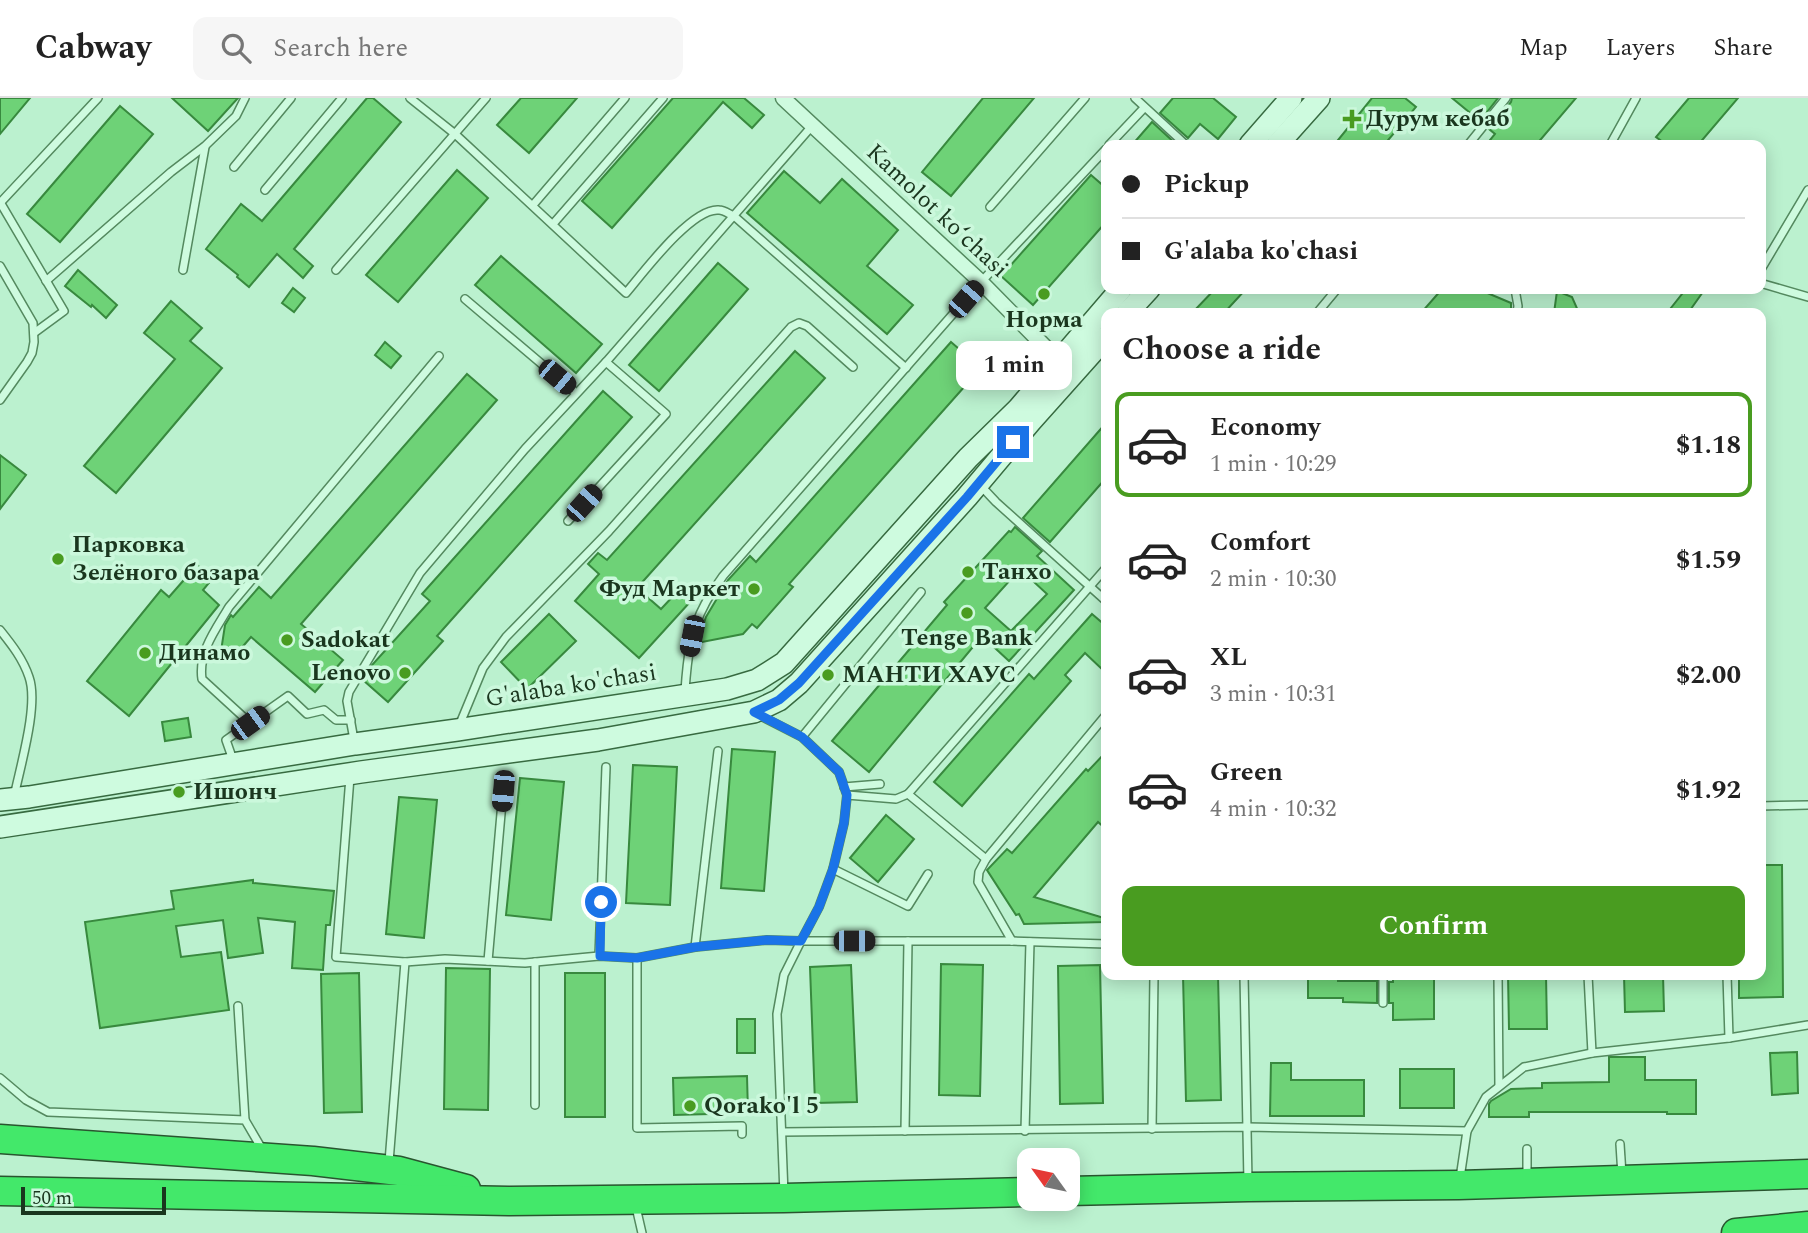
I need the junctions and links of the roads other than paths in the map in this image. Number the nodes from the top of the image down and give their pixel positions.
1 (99, 98) edge
2 (244, 98) edge
3 (291, 98) edge
4 (342, 98) edge
5 (410, 98) edge
6 (486, 98) edge
7 (625, 98) edge
8 (663, 98) edge
9 (784, 98) edge
10 (1084, 98) edge
11 (1135, 98) edge
12 (1291, 98) edge
13 (1319, 98) edge
14 (1506, 98) edge
15 (1636, 98) edge
16 (1144, 108) junction
17 (813, 125) junction
18 (455, 134) junction
19 (1114, 140) edge
20 (1180, 140) edge
21 (1254, 140) edge
22 (1281, 140) edge
23 (1472, 140) edge
24 (1613, 140) edge
25 (205, 146) junction
26 (1101, 154) edge
27 (234, 167) dead end
28 (265, 190) dead end
29 (1808, 190) edge
30 (0, 203) edge
31 (533, 205) junction
32 (990, 206) dead end
33 (734, 216) junction
34 (553, 224) junction
35 (1766, 261) edge
36 (0, 266) edge
37 (183, 270) dead end
38 (337, 270) dead end
39 (46, 281) junction
40 (981, 282) junction
41 (1766, 285) edge
42 (1117, 294) edge
43 (1144, 294) edge
44 (1333, 294) edge
45 (1808, 298) edge
46 (465, 299) dead end
47 (1104, 308) edge
48 (1132, 308) edge
49 (1321, 308) edge
50 (1101, 312) edge
51 (34, 333) junction
52 (1101, 343) edge
53 (439, 356) dead end
54 (1058, 360) junction
55 (606, 362) junction
56 (853, 367) dead end
57 (906, 368) junction
58 (576, 393) junction
59 (0, 400) edge
60 (949, 480) junction
61 (973, 490) junction
62 (568, 521) dead end
63 (1101, 573) edge
64 (1089, 586) junction
65 (921, 592) dead end
66 (1101, 597) edge
67 (0, 630) edge
68 (684, 696) junction
69 (754, 712) junction
70 (527, 719) junction
71 (351, 720) junction
72 (1101, 721) edge
73 (250, 723) junction
74 (457, 730) junction
75 (802, 737) junction
76 (355, 744) junction
77 (526, 749) junction
78 (718, 751) dead end
79 (234, 764) junction
80 (606, 767) dead end
81 (350, 774) junction
82 (880, 784) dead end
83 (844, 787) junction
84 (503, 791) dead end
85 (908, 794) junction
86 (847, 795) junction
87 (14, 798) edge
88 (1808, 805) edge
89 (1766, 806) edge
90 (1, 827) edge
91 (986, 859) junction
92 (833, 869) junction
93 (928, 874) dead end
94 (801, 941) junction
95 (908, 941) junction
96 (1012, 941) junction
97 (1030, 942) junction
98 (1101, 944) edge
99 (695, 947) junction
100 (600, 956) junction
101 (637, 958) junction
102 (488, 961) junction
103 (405, 962) junction
104 (535, 962) junction
105 (1154, 980) edge
106 (1244, 980) edge
107 (1383, 980) edge
108 (1498, 980) edge
109 (1588, 980) edge
110 (1727, 980) edge
111 (1383, 1003) dead end
112 (239, 1006) dead end
113 (1808, 1025) edge
114 (1729, 1038) junction
115 (1592, 1053) junction
116 (0, 1078) edge
117 (1499, 1086) junction
118 (535, 1105) dead end
119 (245, 1120) junction
120 (1247, 1127) junction
121 (1153, 1129) junction
122 (1025, 1130) junction
123 (905, 1131) junction
124 (1467, 1131) junction
125 (782, 1132) junction
126 (743, 1135) dead end
127 (0, 1139) edge
128 (1619, 1144) dead end
129 (1527, 1149) dead end
130 (267, 1158) junction
131 (389, 1170) junction
132 (1808, 1174) edge
133 (1623, 1180) junction
134 (1527, 1183) junction
135 (1459, 1185) junction
136 (1248, 1187) junction
137 (0, 1191) edge
138 (1080, 1191) edge
139 (1017, 1192) edge
140 (784, 1198) junction
141 (634, 1200) junction
142 (509, 1201) junction
143 (1808, 1226) edge
144 (642, 1233) edge
145 (1737, 1233) edge

1 - 30 lane
2 - 25 lane
3 - 27 lane
4 - 28 lane
5 - 18 lane
6 - 18 lane
7 - 31 lane
8 - 34 lane
9 - 17 street, Kamolot koʻchasi
10 - 32 lane
11 - 16 lane
12 - 21 main road
13 - 22 main road
14 - 23 lane
15 - 24 lane
16 - 19 lane
16 - 20 lane
17 - 33 lane
17 - 40 street, Kamolot koʻchasi
18 - 31 lane
18 - 38 lane
25 - 37 lane
25 - 39 lane
26 - 40 lane
29 - 35 lane
30 - 39 lane
31 - 34 lane
33 - 34 lane
33 - 55 lane
33 - 57 lane
36 - 51 lane
39 - 51 lane
40 - 54 street, Kamolot koʻchasi
40 - 57 lane
41 - 45 lane
42 - 47 main road, G'alaba ko'chasi
43 - 48 main road
44 - 49 lane
46 - 58 lane
50 - 54 main road, G'alaba ko'chasi
51 - 59 lane
52 - 61 main road
53 - 73 lane
54 - 60 main road, G'alaba ko'chasi
55 - 58 lane
55 - 62 lane
56 - 74 lane
57 - 68 lane
58 - 71 lane
60 - 61 lane
60 - 68 main road, G'alaba ko'chasi
61 - 64 lane
61 - 69 main road
63 - 64 lane
64 - 66 lane
64 - 85 lane
65 - 75 lane
67 - 87 lane
68 - 70 main road, G'alaba ko'chasi
69 - 75 lane
69 - 77 main road
70 - 74 main road, G'alaba ko'chasi
70 - 77 main road
71 - 73 lane
71 - 76 lane
72 - 91 lane
73 - 79 lane
74 - 76 main road, G'alaba ko'chasi
75 - 83 lane
76 - 79 main road, G'alaba ko'chasi
77 - 81 main road
78 - 99 lane
79 - 87 main road, G'alaba ko'chasi
80 - 100 lane
81 - 90 main road
81 - 103 lane
82 - 83 lane
83 - 86 lane
84 - 102 lane
85 - 86 lane
85 - 91 lane
86 - 92 lane
88 - 89 lane
91 - 96 lane
92 - 93 lane
92 - 94 lane
94 - 95 lane
94 - 99 lane
94 - 125 lane
95 - 96 lane
95 - 123 lane
96 - 97 lane
97 - 98 lane
97 - 122 lane
99 - 101 lane
100 - 101 lane
100 - 104 lane
101 - 126 lane
102 - 103 lane
102 - 104 lane
103 - 131 lane
104 - 118 lane
105 - 121 lane
106 - 120 lane
107 - 111 lane
108 - 117 lane
109 - 115 lane
110 - 114 lane
112 - 119 lane
113 - 114 lane
114 - 115 lane
115 - 117 lane
116 - 119 lane
117 - 124 lane
119 - 130 lane
120 - 121 lane
120 - 124 lane
120 - 136 lane
121 - 122 lane
122 - 123 lane
123 - 125 lane
124 - 135 lane
125 - 140 lane
127 - 130 highway
128 - 133 lane
129 - 134 lane
130 - 131 highway
131 - 142 highway
132 - 133 highway
133 - 134 highway
134 - 135 highway
135 - 136 highway
136 - 138 highway
137 - 142 highway
139 - 140 highway
140 - 141 highway
141 - 142 highway
141 - 144 lane
143 - 145 highway

